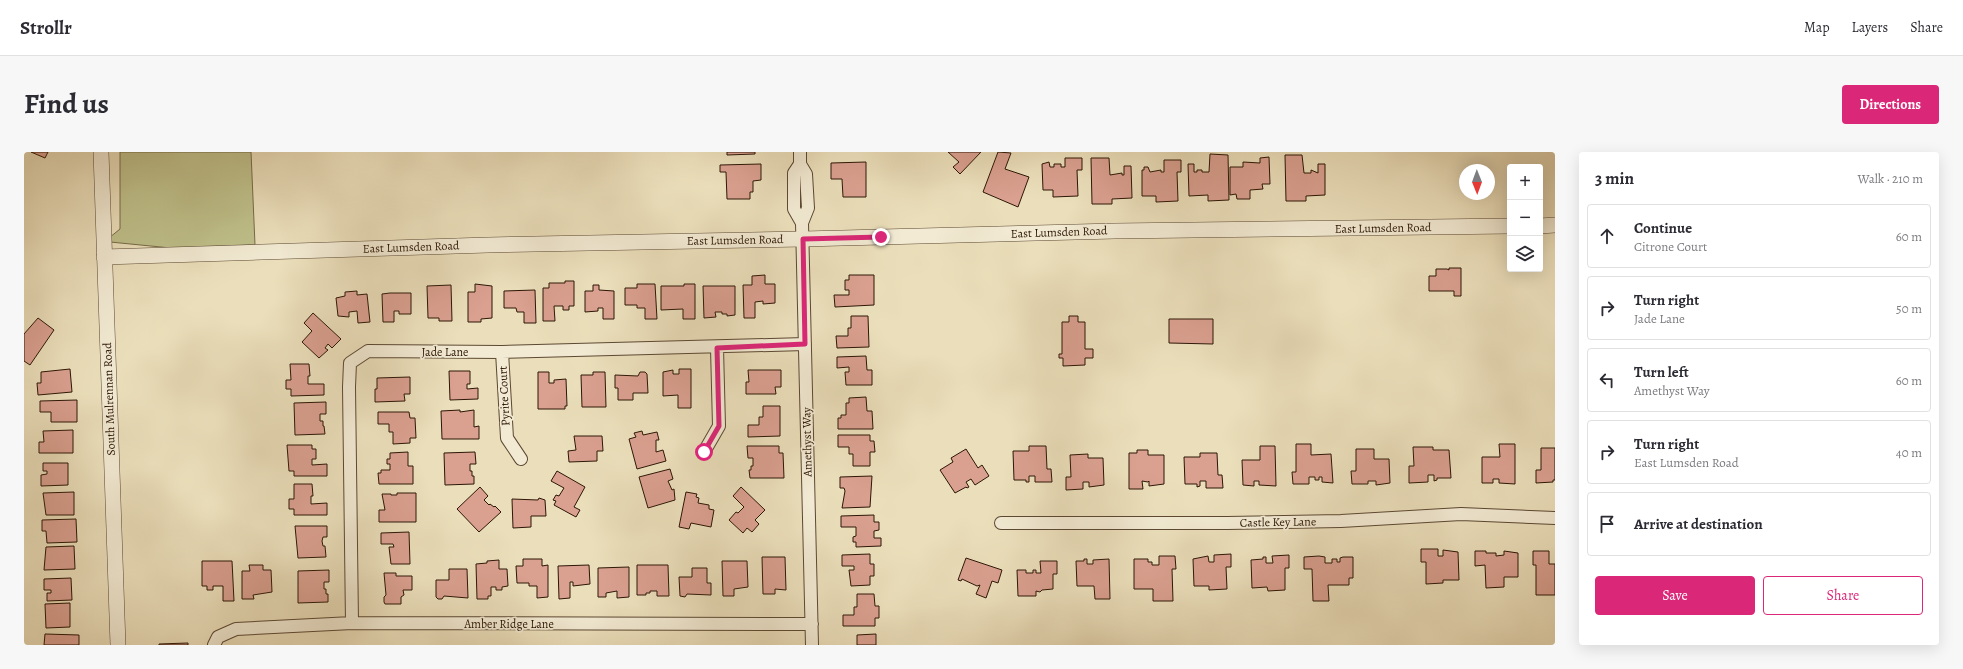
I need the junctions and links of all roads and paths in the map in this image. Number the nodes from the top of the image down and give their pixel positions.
1 (101, 152) edge
2 (800, 152) edge
3 (1555, 225) edge
4 (1507, 226) edge
5 (1543, 226) edge
6 (803, 239) junction
7 (104, 257) junction
8 (805, 344) junction
9 (717, 348) junction
10 (502, 352) junction
11 (704, 452) dead end
12 (520, 459) dead end
13 (1555, 518) edge
14 (1002, 523) dead end
15 (352, 623) junction
16 (812, 624) junction
17 (118, 645) edge
18 (214, 645) edge
19 (812, 645) edge

1 - 7 street, South Mulrennan Road
2 - 6 street, Amethyst Way
3 - 5 street
4 - 6 street, East Lumsden Road
6 - 7 street, East Lumsden Road
6 - 8 street, Amethyst Way
7 - 17 street, South Mulrennan Road
8 - 9 street, Jade Lane
8 - 16 street, Amethyst Way
9 - 10 street, Jade Lane
9 - 11 street
10 - 12 street, Pyrite Court
10 - 15 street, Jade Lane
13 - 14 street, Castle Key Lane
15 - 16 street, Amber Ridge Lane
15 - 18 street, Amber Ridge Lane
16 - 19 street, Amethyst Way

